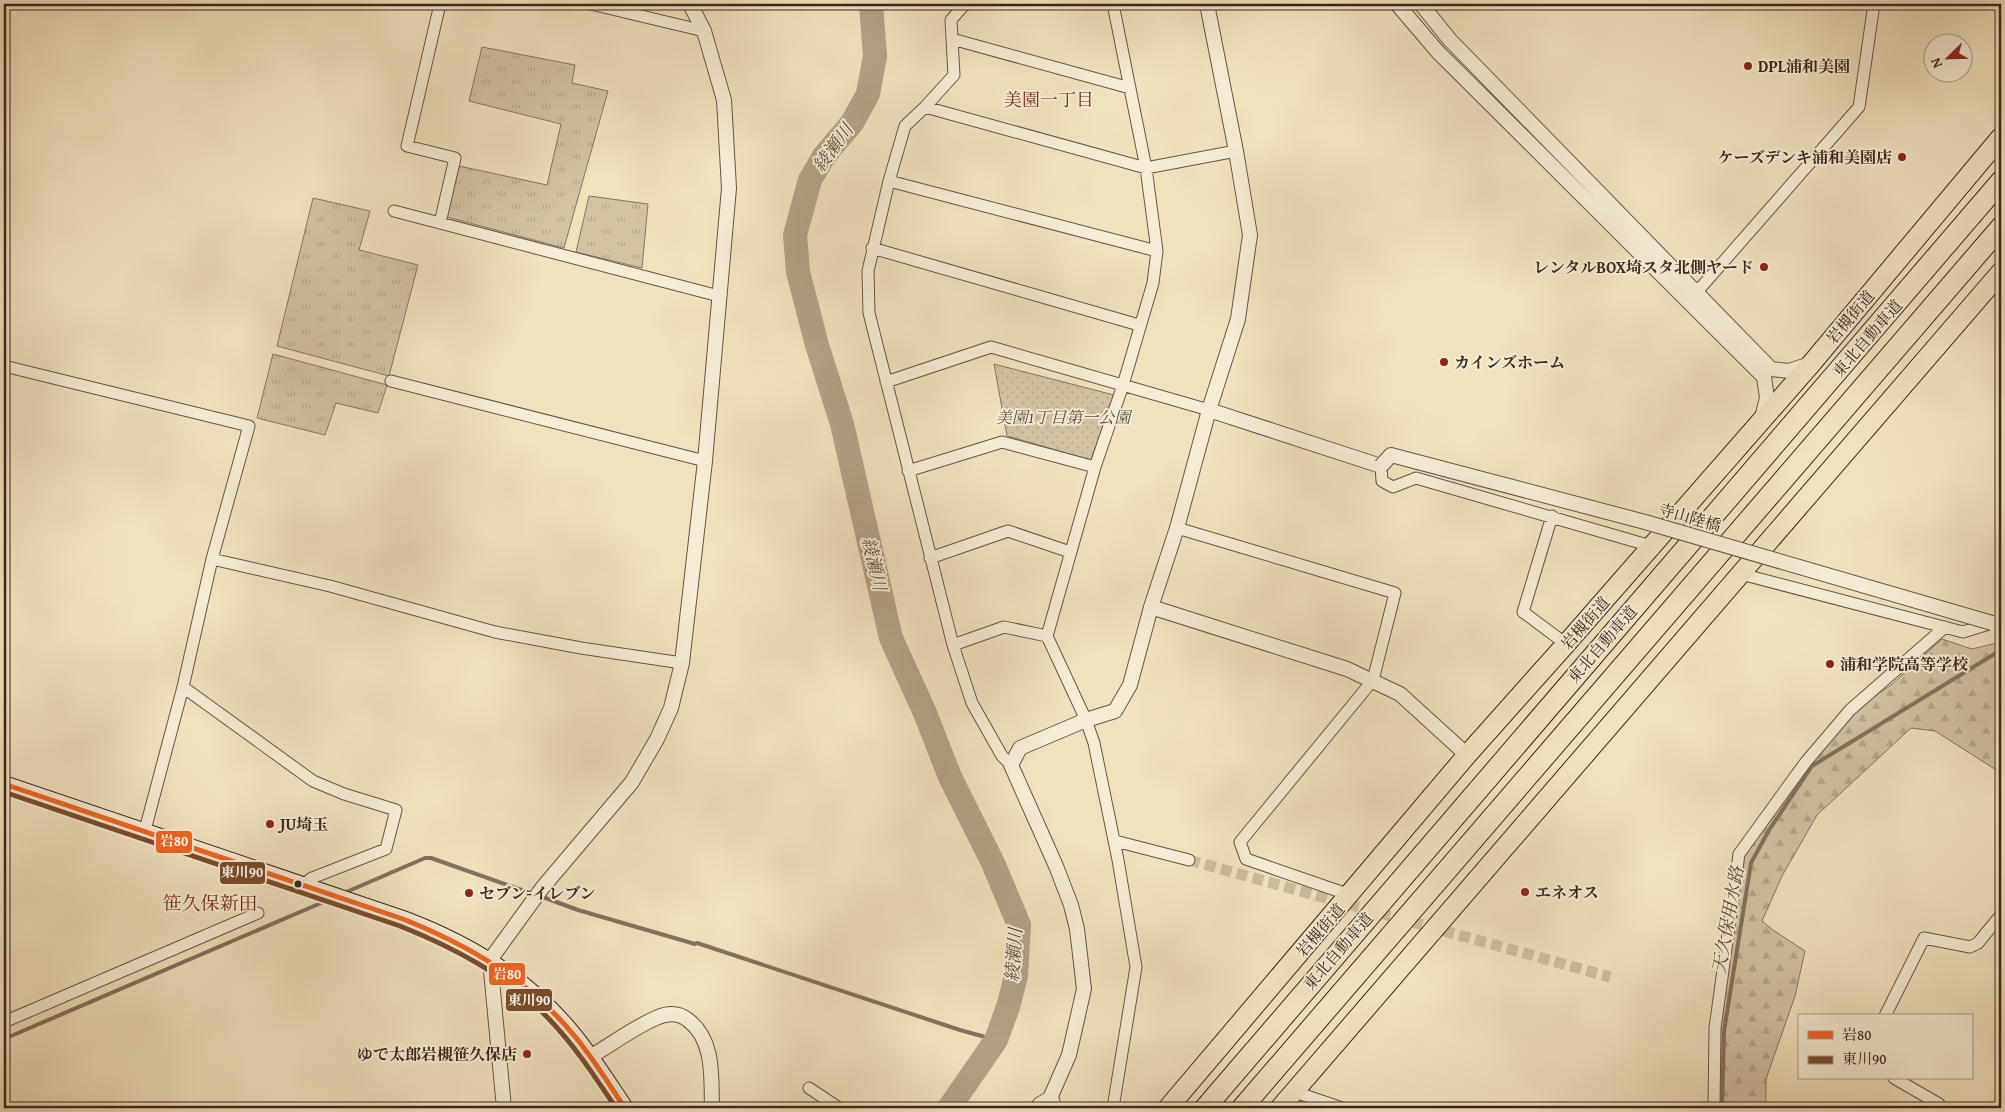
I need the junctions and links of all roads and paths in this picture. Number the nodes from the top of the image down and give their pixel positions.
1 (440, 4) edge
2 (591, 4) edge
3 (690, 4) edge
4 (965, 4) edge
5 (1113, 4) edge
6 (1208, 4) edge
7 (1398, 4) edge
8 (1421, 4) edge
9 (1874, 4) edge
10 (704, 31) junction
11 (952, 39) junction
12 (1130, 88) junction
13 (925, 107) junction
14 (2001, 137) edge
15 (1236, 151) junction
16 (1146, 168) junction
17 (888, 181) junction
18 (2001, 181) edge
19 (394, 211) dead end
20 (440, 223) junction
21 (2001, 227) edge
22 (872, 248) junction
23 (1157, 252) junction
24 (2001, 272) edge
25 (1696, 293) junction
26 (719, 296) junction
27 (1139, 325) junction
28 (1811, 364) junction
29 (4, 366) edge
30 (392, 381) dead end
31 (886, 382) junction
32 (1123, 385) junction
33 (1209, 410) junction
34 (1761, 421) junction
35 (705, 461) junction
36 (1381, 466) junction
37 (1095, 467) junction
38 (908, 471) junction
39 (1552, 516) junction
40 (1177, 528) junction
41 (1651, 546) junction
42 (1070, 552) junction
43 (930, 558) junction
44 (212, 559) junction
45 (1741, 574) junction
46 (1151, 607) junction
47 (1996, 624) edge
48 (1944, 627) junction
49 (1047, 636) junction
50 (1566, 644) junction
51 (953, 645) junction
52 (682, 663) junction
53 (1373, 680) junction
54 (183, 687) junction
55 (1086, 720) junction
56 (1467, 755) junction
57 (1011, 765) junction
58 (4, 784) edge
59 (145, 830) junction
60 (1114, 841) junction
61 (1190, 860) tunnel mouth
62 (303, 885) junction
63 (1350, 895) junction
64 (258, 913) dead end
65 (2001, 915) edge
66 (490, 960) junction
67 (1886, 1014) edge
68 (4, 1022) edge
69 (590, 1057) junction
70 (1897, 1080) edge
71 (809, 1088) dead end
72 (1295, 1092) junction
73 (1053, 1102) edge
74 (504, 1108) edge
75 (625, 1108) edge
76 (712, 1108) edge
77 (839, 1108) edge
78 (1035, 1108) edge
79 (1113, 1108) edge
80 (1168, 1108) edge
81 (1205, 1108) edge
82 (1242, 1108) edge
83 (1280, 1108) edge
84 (1342, 1108) edge
85 (1714, 1108) edge
86 (1937, 1108) edge

1 - 20 street
2 - 10 street
3 - 10 street
4 - 11 street
5 - 12 street
6 - 15 street
7 - 34 street
8 - 25 street
9 - 25 street
10 - 26 street
11 - 12 street
11 - 13 street
12 - 16 street
13 - 16 street
13 - 17 street
14 - 28 highway, 岩槻街道
15 - 16 street
15 - 33 street
16 - 23 street
17 - 22 street
17 - 23 street
18 - 81 highway, 東北自動車道
19 - 20 street
20 - 26 street
21 - 82 highway, 東北自動車道
22 - 27 street
22 - 31 street
23 - 27 street
24 - 45 highway
25 - 28 street
26 - 35 street
27 - 32 street
28 - 34 highway, 岩槻街道
29 - 44 street
30 - 35 street
31 - 32 street
31 - 38 street
32 - 33 street
32 - 37 street
33 - 36 street
33 - 40 street
34 - 41 highway, 岩槻街道
35 - 52 street
36 - 39 street
36 - 47 street, 寺山陸橋, bridge
37 - 38 street
37 - 42 street
38 - 43 street
39 - 41 street
39 - 50 street
40 - 46 street
40 - 53 street
41 - 50 highway, 岩槻街道
42 - 43 street
42 - 49 street
43 - 51 street
44 - 52 street
44 - 54 street
45 - 48 street
45 - 72 highway
46 - 53 street
46 - 55 street
47 - 48 street
48 - 85 street
49 - 51 street
49 - 55 street
50 - 56 highway, 岩槻街道
51 - 57 street
52 - 66 street
53 - 56 street
53 - 63 street
54 - 59 street
54 - 62 street
55 - 57 street
55 - 60 street
56 - 63 highway, 岩槻街道
57 - 73 street
58 - 59 main road
59 - 62 main road
60 - 61 street
60 - 79 street
62 - 66 main road
63 - 80 highway, 岩槻街道
64 - 68 street
65 - 67 street
66 - 69 main road
66 - 74 street
69 - 75 main road
69 - 76 street
70 - 86 street
71 - 77 street
72 - 83 highway
72 - 84 street
73 - 78 street

